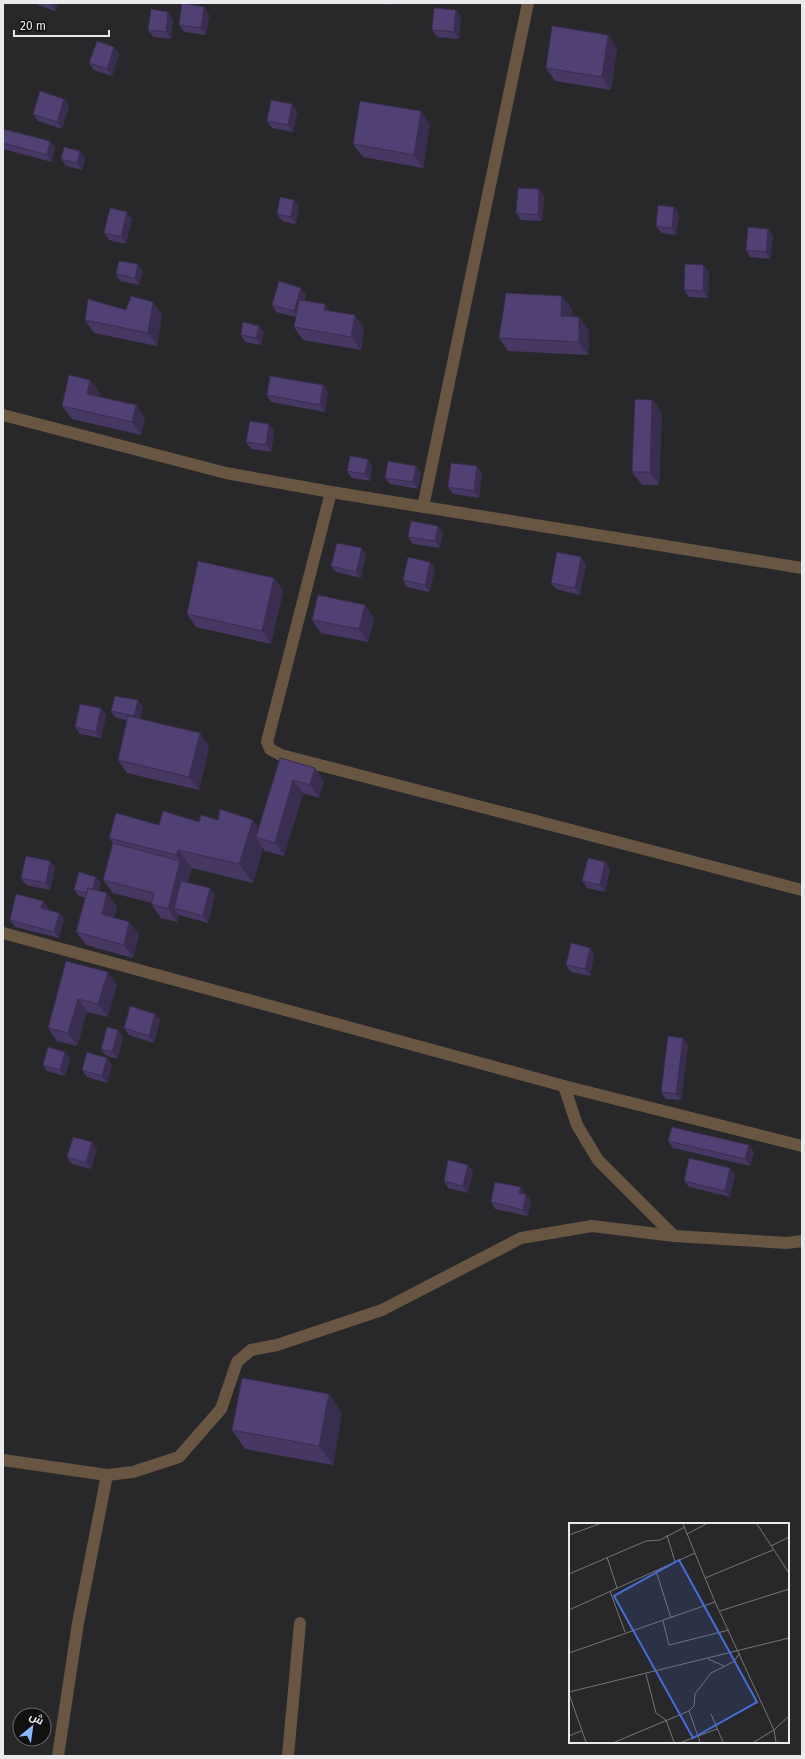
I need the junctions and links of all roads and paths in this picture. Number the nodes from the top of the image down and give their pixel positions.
1 (528, 3) edge
2 (3, 415) edge
3 (331, 492) junction
4 (423, 507) junction
5 (802, 568) edge
6 (802, 890) edge
7 (3, 933) edge
8 (564, 1086) junction
9 (802, 1146) edge
10 (674, 1236) junction
11 (802, 1241) edge
12 (3, 1460) edge
13 (107, 1475) junction
14 (300, 1623) dead end
15 (58, 1756) edge
16 (288, 1756) edge

1 - 4 street
2 - 3 street
3 - 4 street
3 - 6 street
4 - 5 street
7 - 8 street
8 - 9 street
8 - 10 street
10 - 11 street
10 - 13 street
12 - 13 street
13 - 15 street
14 - 16 street

